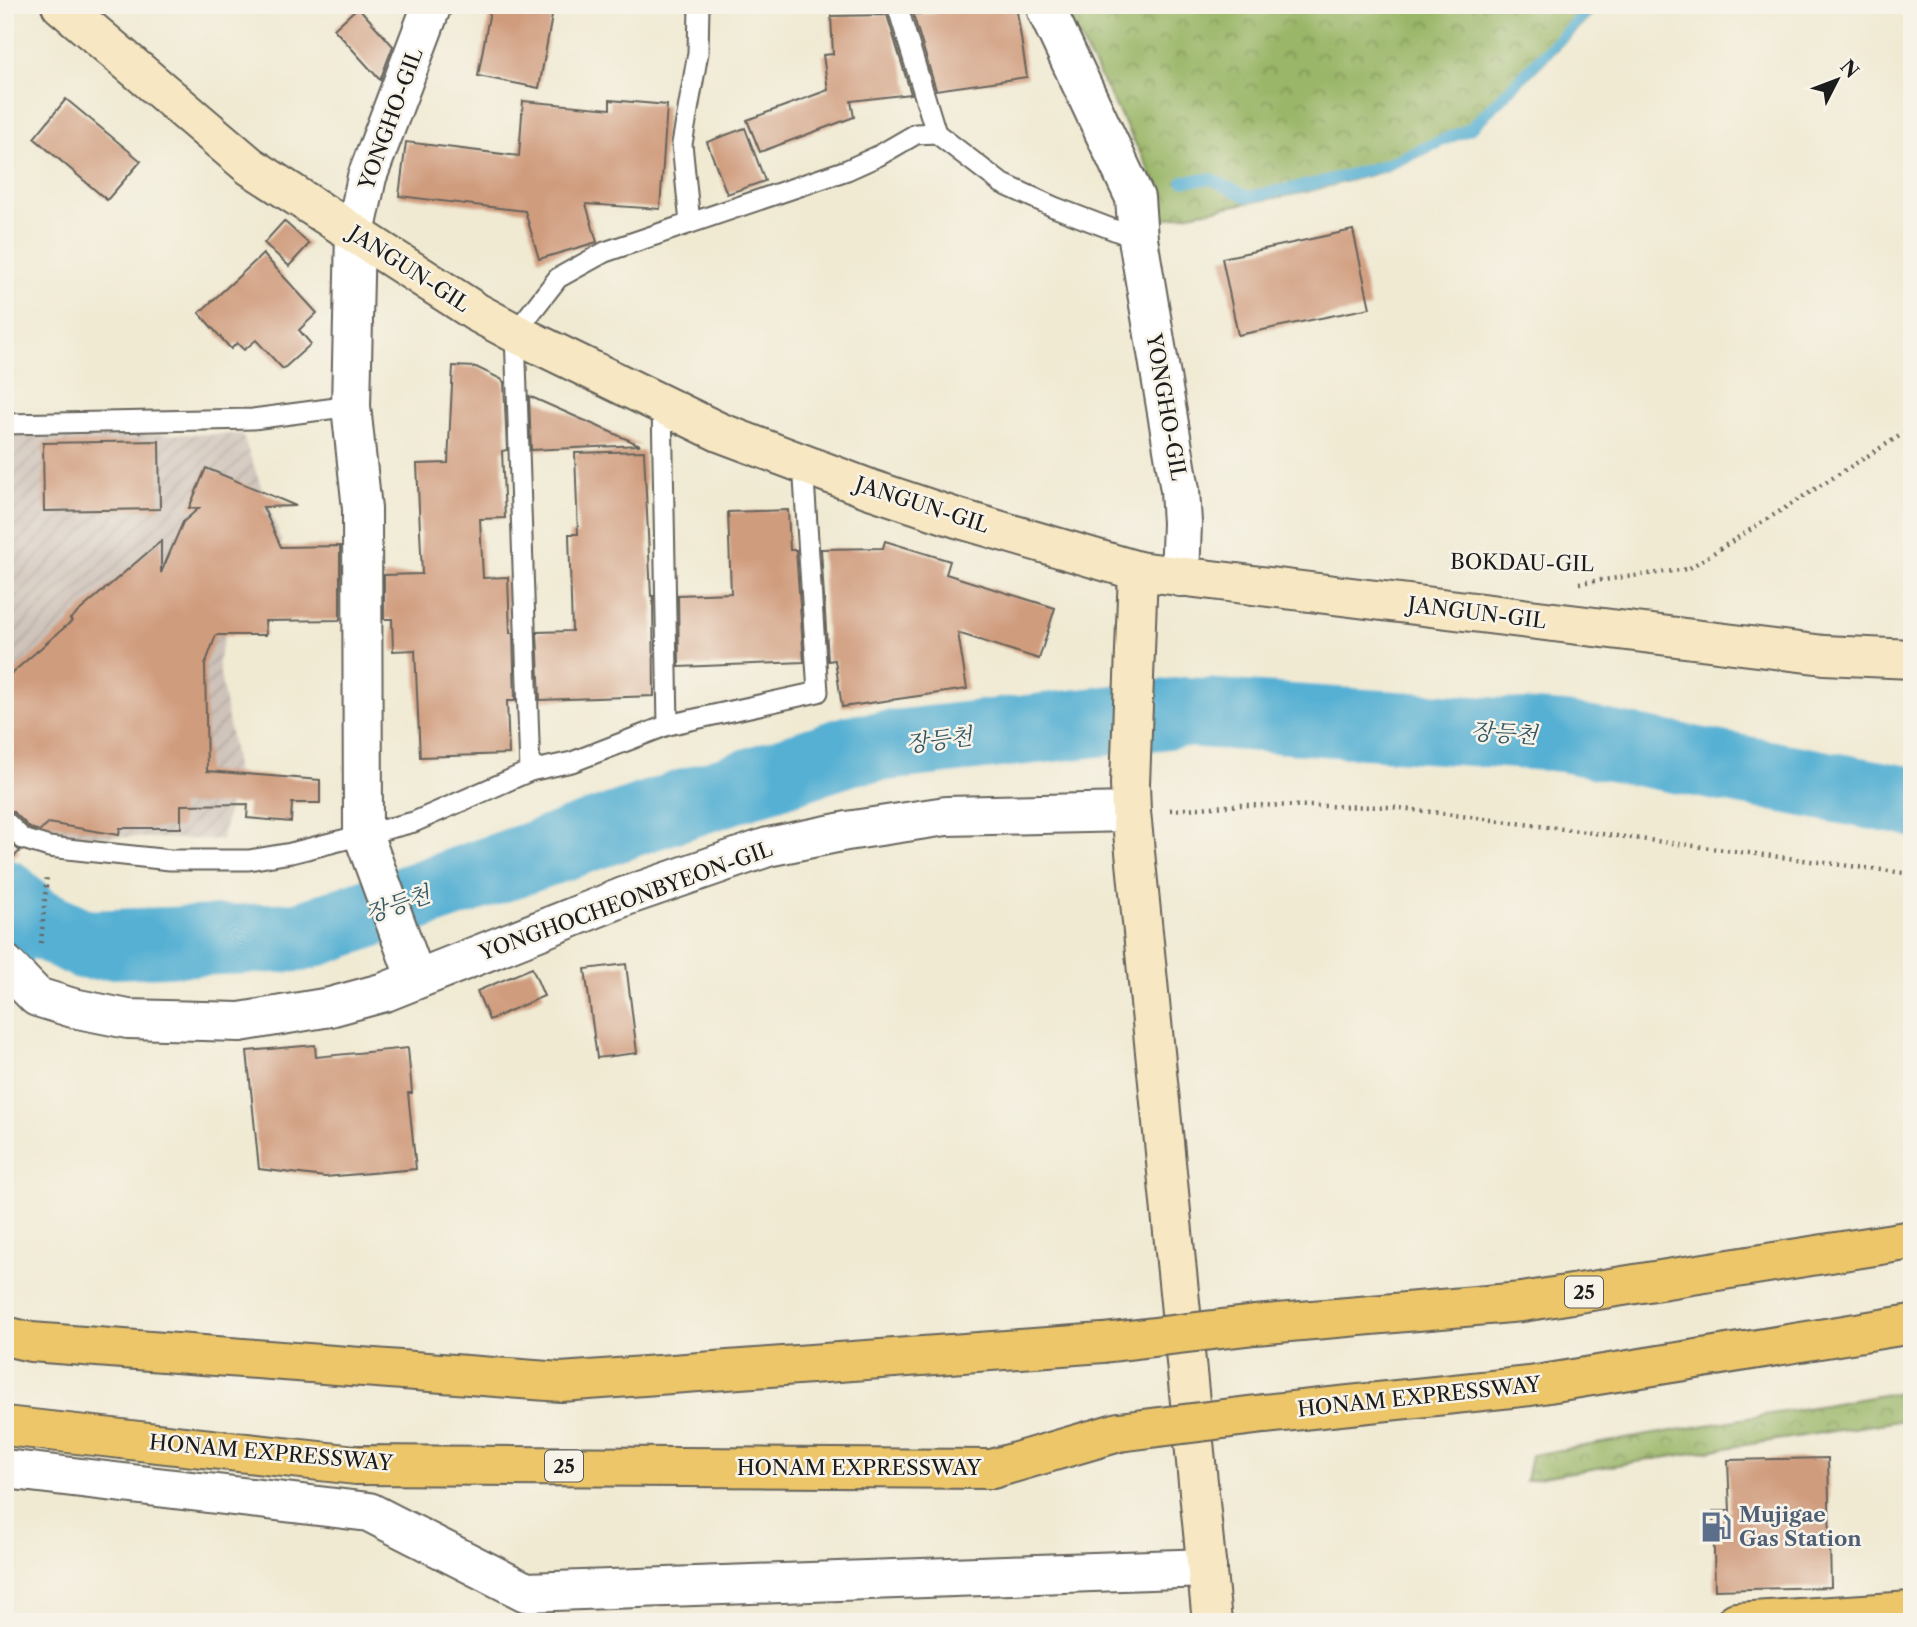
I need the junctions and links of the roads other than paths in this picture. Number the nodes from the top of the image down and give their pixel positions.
1 (61, 5) edge
2 (432, 5) edge
3 (699, 5) edge
4 (897, 5) edge
5 (1046, 5) edge
6 (936, 133) junction
7 (690, 223) junction
8 (355, 234) junction
9 (1138, 239) junction
10 (515, 334) junction
11 (662, 404) junction
12 (351, 406) junction
13 (5, 424) edge
14 (803, 464) junction
15 (1180, 577) junction
16 (1138, 586) junction
17 (1912, 659) edge
18 (668, 726) junction
19 (530, 771) junction
20 (1130, 798) junction
21 (5, 821) edge
22 (368, 848) junction
23 (5, 964) edge
24 (413, 970) junction
25 (1912, 1240) edge
26 (1912, 1324) edge
27 (14, 1335) edge
28 (5, 1426) edge
29 (5, 1469) edge
30 (1207, 1568) junction
31 (1912, 1611) edge
32 (1212, 1622) edge
33 (1736, 1622) edge

1 - 8 street, JANGUN-GIL
2 - 8 street, YONGHO-GIL
3 - 7 lane
4 - 6 lane
5 - 9 street, YONGHO-GIL
6 - 7 lane
6 - 9 lane
7 - 10 lane
8 - 10 street, JANGUN-GIL
8 - 12 street
9 - 15 street, YONGHO-GIL
10 - 11 street, JANGUN-GIL
10 - 19 lane
11 - 14 street, JANGUN-GIL
11 - 18 lane
12 - 13 lane
12 - 22 street
14 - 16 street, JANGUN-GIL
14 - 18 lane
15 - 16 street, JANGUN-GIL
15 - 17 street, JANGUN-GIL
16 - 20 street
18 - 19 lane
19 - 22 lane
20 - 24 street, YONGHOCHEONBYEON-GIL
20 - 30 street
21 - 22 lane
22 - 24 street
23 - 24 street, YONGHOCHEONBYEON-GIL
25 - 27 main road, 25, bridge
26 - 28 main road, HONAM EXPRESSWAY / 25, bridge
29 - 30 street
30 - 32 street
31 - 33 main road

